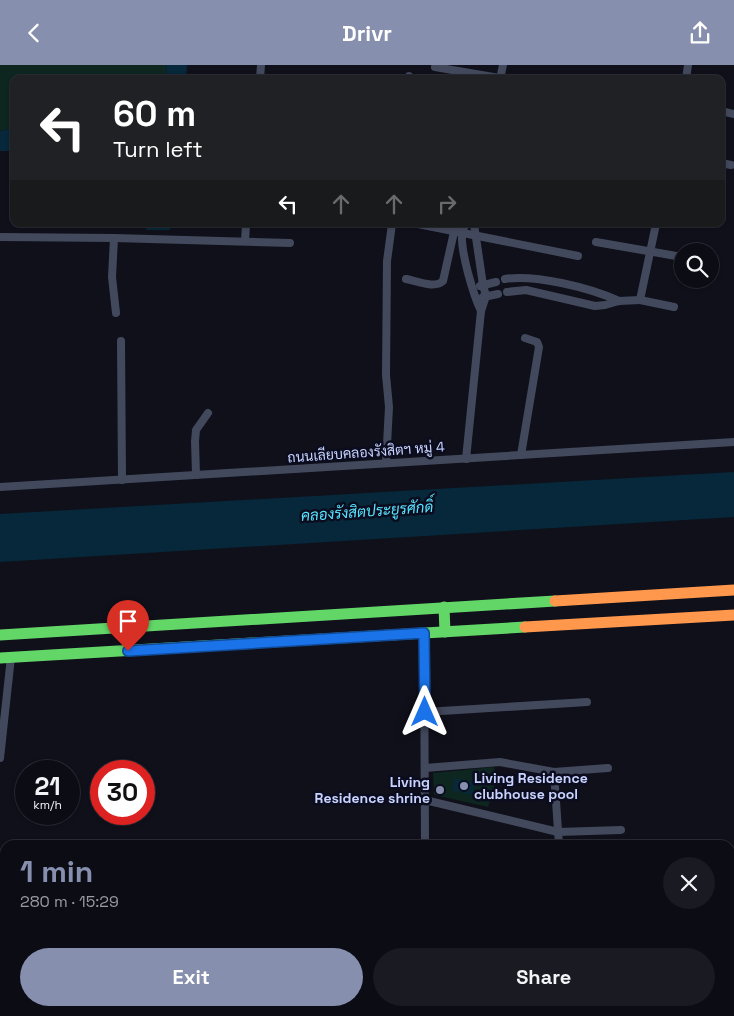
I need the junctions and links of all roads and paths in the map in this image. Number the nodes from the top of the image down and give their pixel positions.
1 (436, 67) dead end
2 (484, 75) edge
3 (725, 164) edge
4 (731, 165) dead end
5 (246, 227) edge
6 (392, 227) edge
7 (431, 227) edge
8 (463, 227) edge
9 (474, 227) edge
10 (655, 227) edge
11 (458, 233) junction
12 (0, 237) edge
13 (476, 237) junction
14 (114, 238) junction
15 (245, 241) junction
16 (596, 242) dead end
17 (290, 243) dead end
18 (650, 251) junction
19 (578, 256) dead end
20 (674, 256) edge
21 (406, 279) dead end
22 (505, 279) dead end
23 (496, 282) dead end
24 (483, 285) junction
25 (473, 288) junction
26 (507, 292) dead end
27 (498, 294) dead end
28 (486, 296) junction
29 (475, 299) junction
30 (640, 300) junction
31 (619, 301) junction
32 (674, 307) dead end
33 (481, 311) junction
34 (116, 313) dead end
35 (525, 338) dead end
36 (121, 341) dead end
37 (208, 413) dead end
38 (734, 441) edge
39 (521, 455) junction
40 (466, 459) junction
41 (386, 463) junction
42 (196, 475) junction
43 (122, 480) junction
44 (0, 487) edge
45 (734, 590) edge
46 (444, 607) junction
47 (734, 615) edge
48 (445, 631) junction
49 (424, 633) junction
50 (0, 635) edge
51 (5, 658) edge
52 (587, 702) dead end
53 (425, 712) junction
54 (0, 757) edge
55 (425, 768) junction
56 (608, 768) dead end
57 (554, 772) junction
58 (425, 800) junction
59 (621, 830) dead end
60 (558, 832) junction
61 (425, 840) edge
62 (559, 840) edge

1 - 2 street
3 - 4 street
5 - 15 street
6 - 41 street
7 - 11 street
8 - 11 street
9 - 13 street
10 - 18 street
11 - 13 street
11 - 21 street
11 - 25 street
12 - 14 street
13 - 19 street
13 - 24 street
14 - 15 street
14 - 34 street
15 - 17 street
16 - 18 street
18 - 20 street
18 - 30 street
22 - 31 street
23 - 24 street
24 - 25 street
24 - 28 street
25 - 29 street
26 - 31 street
27 - 28 street
28 - 29 street
28 - 33 street
29 - 33 street
30 - 31 street
30 - 32 street
33 - 40 street
35 - 39 street
36 - 43 street
37 - 42 street
38 - 39 street, ถนนเลียบคลองรังสิตฯ หมู่ 4
39 - 40 street, ถนนเลียบคลองรังสิตฯ หมู่ 4
40 - 41 street, ถนนเลียบคลองรังสิตฯ หมู่ 4
41 - 42 street, ถนนเลียบคลองรังสิตฯ หมู่ 4
42 - 43 street, ถนนเลียบคลองรังสิตฯ หมู่ 4
43 - 44 street, ถนนเลียบคลองรังสิตฯ หมู่ 4
45 - 46 main road
46 - 48 main road
46 - 50 main road
47 - 48 main road
48 - 49 main road
49 - 51 main road
49 - 53 street
51 - 54 street
52 - 53 street
53 - 55 street
55 - 57 street
55 - 58 street
56 - 57 street
57 - 60 street
58 - 60 street
58 - 61 street
59 - 60 street
60 - 62 street

